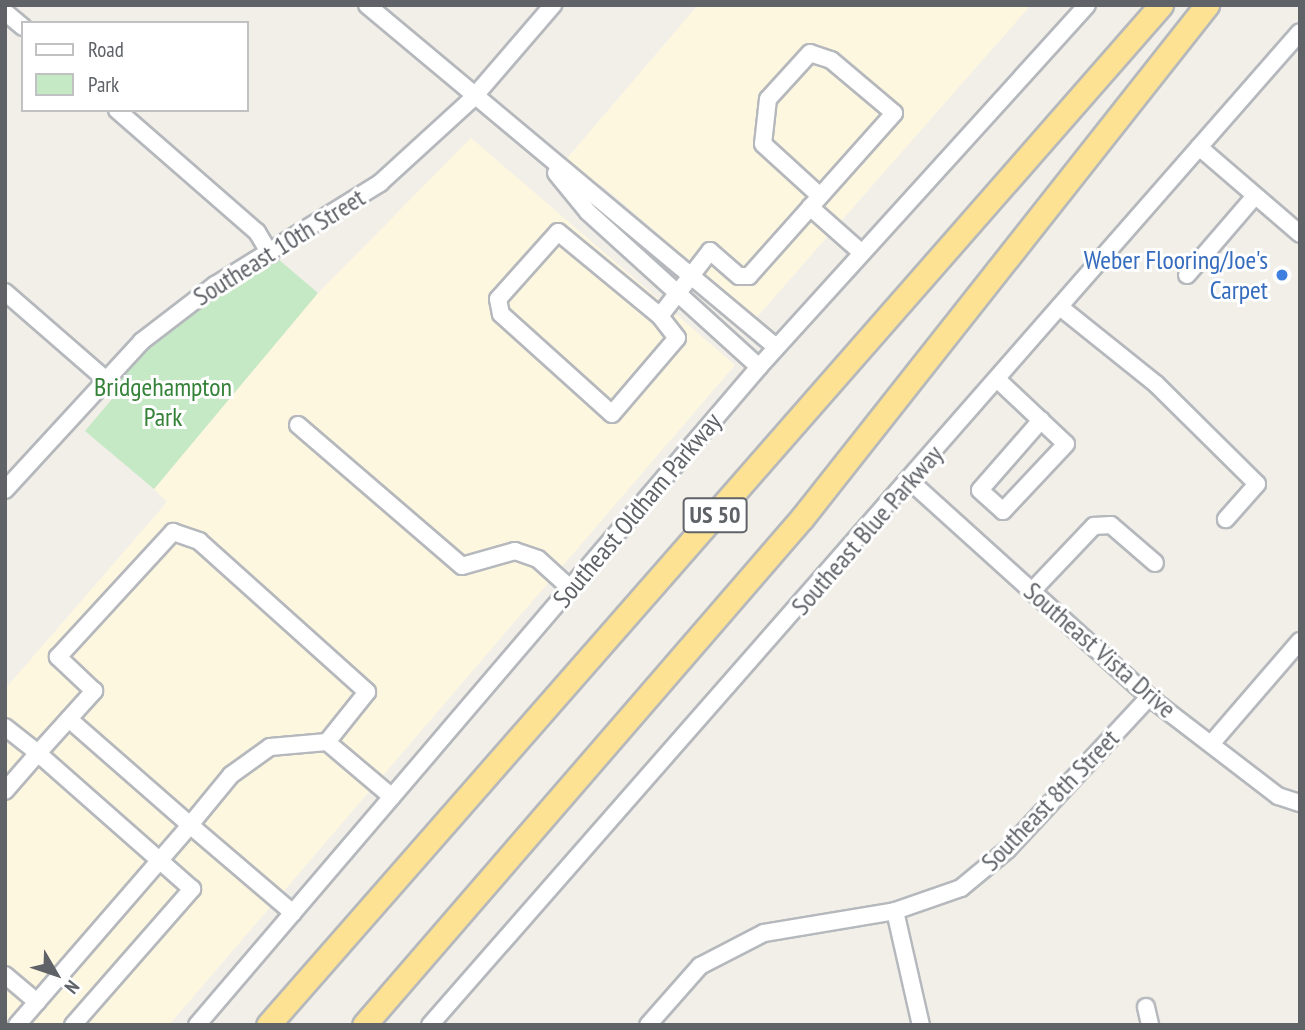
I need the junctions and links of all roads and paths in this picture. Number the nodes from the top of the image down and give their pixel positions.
1 (367, 5) edge
2 (553, 5) edge
3 (1087, 5) edge
4 (1161, 5) edge
5 (1207, 5) edge
6 (5, 12) edge
7 (21, 25) edge
8 (1298, 36) edge
9 (473, 98) junction
10 (119, 112) edge
11 (1199, 147) junction
12 (548, 163) junction
13 (1255, 195) junction
14 (815, 202) junction
15 (1300, 234) edge
16 (862, 253) junction
17 (270, 254) junction
18 (690, 273) junction
19 (1187, 275) dead end
20 (676, 291) junction
21 (5, 292) edge
22 (1060, 307) junction
23 (660, 316) junction
24 (776, 347) junction
25 (759, 366) junction
26 (104, 378) junction
27 (998, 380) junction
28 (1041, 420) junction
29 (298, 425) dead end
30 (910, 481) junction
31 (5, 489) edge
32 (1226, 519) dead end
33 (1155, 563) dead end
34 (570, 588) junction
35 (1032, 591) junction
36 (1300, 641) edge
37 (1150, 697) junction
38 (69, 719) junction
39 (5, 727) edge
40 (327, 742) junction
41 (1211, 744) junction
42 (38, 753) junction
43 (5, 791) edge
44 (392, 797) junction
45 (1300, 803) edge
46 (190, 825) junction
47 (160, 859) junction
48 (895, 911) junction
49 (293, 913) junction
50 (5, 975) edge
51 (37, 1002) junction
52 (1146, 1007) dead end
53 (17, 1025) edge
54 (73, 1025) edge
55 (197, 1025) edge
56 (268, 1025) edge
57 (364, 1025) edge
58 (430, 1025) edge
59 (648, 1025) edge
60 (921, 1025) edge
61 (1150, 1025) edge

1 - 9 street
2 - 9 street, Southeast 10th Street
3 - 16 street, Southeast Oldham Parkway
4 - 56 highway, US 50
5 - 57 highway, US 50
6 - 7 street
8 - 11 street, Southeast Blue Parkway
9 - 12 street
9 - 17 street, Southeast 10th Street
10 - 17 street
11 - 13 street
11 - 22 street, Southeast Blue Parkway
12 - 18 street
12 - 20 street
13 - 15 street
13 - 19 street
14 - 14 street
14 - 16 street
14 - 18 street
16 - 24 street, Southeast Oldham Parkway
17 - 26 street, Southeast 10th Street
18 - 20 street
18 - 24 street
20 - 23 street
20 - 25 street
21 - 26 street
22 - 27 street, Southeast Blue Parkway
22 - 32 street
23 - 23 street
24 - 25 street, Southeast Oldham Parkway
25 - 34 street, Southeast Oldham Parkway
26 - 31 street, Southeast 10th Street
27 - 28 street
27 - 30 street, Southeast Blue Parkway
28 - 28 street
29 - 34 street
30 - 35 street, Southeast Vista Drive
30 - 58 street, Southeast Blue Parkway
33 - 35 street
34 - 44 street, Southeast Oldham Parkway
35 - 37 street, Southeast Vista Drive
36 - 41 street
37 - 41 street, Southeast Vista Drive
37 - 48 street, Southeast 8th Street
38 - 40 street
38 - 42 street
38 - 46 street
39 - 42 street
40 - 44 street
40 - 46 street
41 - 45 street, Southeast Vista Drive
42 - 43 street
42 - 47 street
44 - 49 street, Southeast Oldham Parkway
46 - 47 street
46 - 49 street
47 - 51 street
47 - 54 street
48 - 59 street, Southeast 8th Street
48 - 60 street
49 - 55 street, Southeast Oldham Parkway
50 - 51 street
51 - 53 street
52 - 61 street

